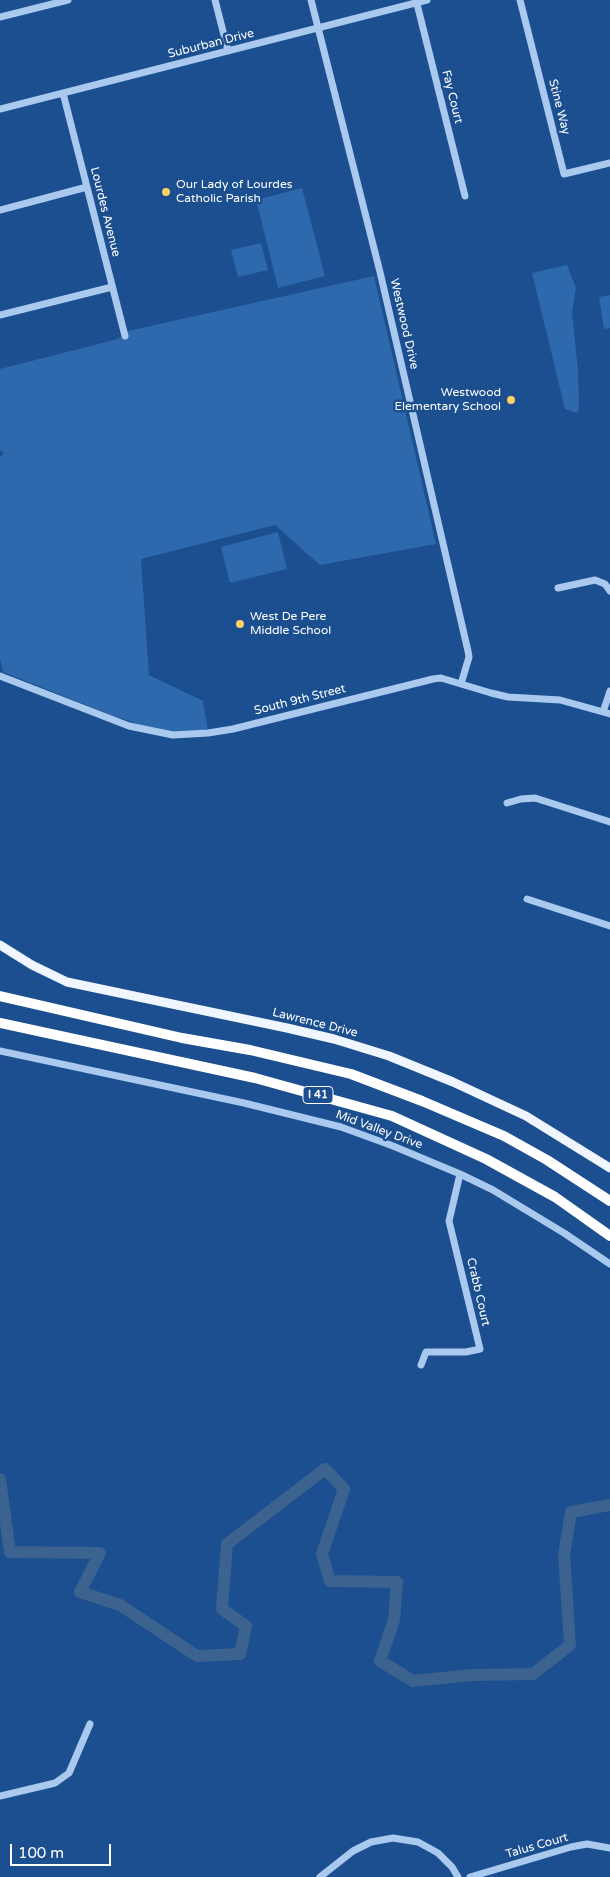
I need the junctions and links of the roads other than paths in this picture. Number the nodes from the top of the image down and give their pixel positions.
1 (68, 0) edge
2 (215, 0) edge
3 (311, 0) edge
4 (427, 0) edge
5 (520, 0) edge
6 (416, 1) edge
7 (0, 17) edge
8 (318, 28) junction
9 (228, 51) junction
10 (63, 93) junction
11 (0, 109) edge
12 (610, 163) edge
13 (87, 188) junction
14 (465, 196) dead end
15 (0, 210) edge
16 (112, 286) junction
17 (0, 315) edge
18 (125, 336) dead end
19 (558, 588) dead end
20 (610, 591) edge
21 (0, 676) edge
22 (461, 684) junction
23 (610, 691) edge
24 (607, 713) edge
25 (507, 803) dead end
26 (610, 822) edge
27 (527, 899) dead end
28 (610, 926) edge
29 (0, 945) edge
30 (0, 996) edge
31 (0, 1023) edge
32 (0, 1051) edge
33 (610, 1168) edge
34 (460, 1174) junction
35 (610, 1201) edge
36 (610, 1236) edge
37 (610, 1264) edge
38 (421, 1365) dead end
39 (90, 1724) dead end
40 (0, 1796) edge
41 (610, 1848) edge
42 (320, 1877) edge
43 (458, 1877) edge
44 (470, 1877) edge

1 - 7 street
2 - 9 street
3 - 8 street, Westwood Drive
4 - 6 street, Suburban Drive
5 - 12 street, Stine Way
6 - 8 street, Suburban Drive
6 - 14 street, Fay Court
8 - 9 street, Suburban Drive
8 - 22 street, Westwood Drive
9 - 10 street, Suburban Drive
10 - 11 street, Suburban Drive
10 - 13 street, Lourdes Avenue
13 - 15 street
13 - 16 street, Lourdes Avenue
16 - 17 street
16 - 18 street, Lourdes Avenue
19 - 20 street
21 - 22 street, South 9th Street
22 - 24 street, South 9th Street
23 - 24 street
25 - 26 street
27 - 28 street
29 - 33 main road, Lawrence Drive
30 - 35 highway, I 41
31 - 36 highway, I 41
32 - 34 street, Mid Valley Drive
34 - 37 street, Mid Valley Drive
34 - 38 street, Crabb Court
39 - 40 street
41 - 44 street, Talus Court
42 - 43 street

